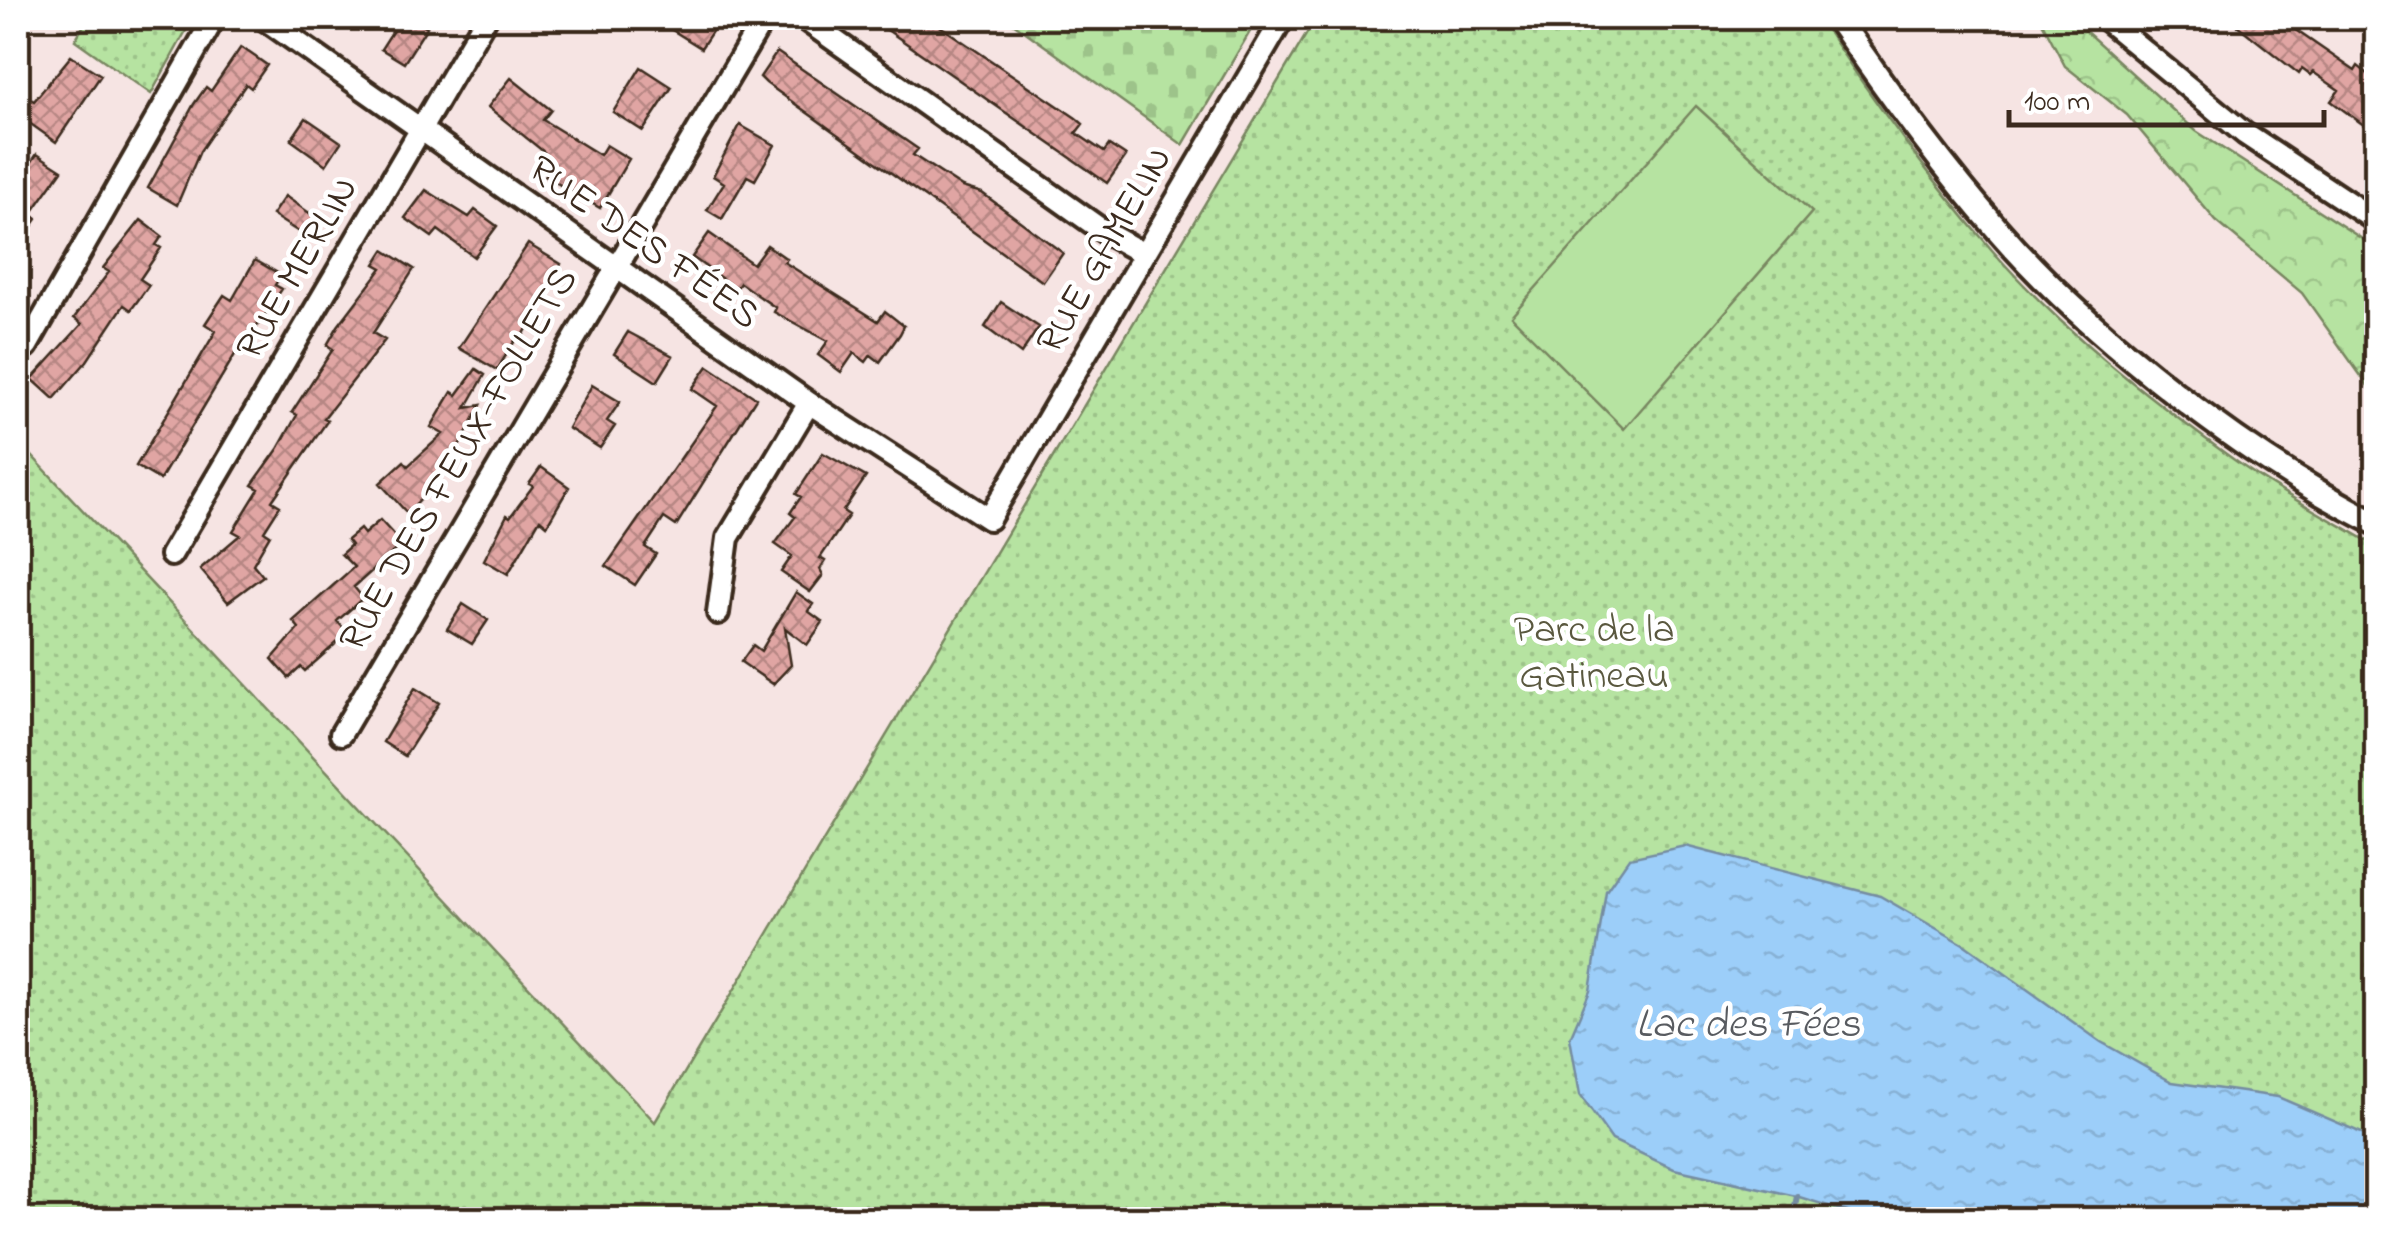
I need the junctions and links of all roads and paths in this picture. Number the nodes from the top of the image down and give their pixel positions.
1 (214, 18) edge
2 (263, 18) edge
3 (486, 18) edge
4 (764, 18) edge
5 (803, 18) edge
6 (1283, 18) edge
7 (1837, 18) edge
8 (2104, 18) edge
9 (421, 130) junction
10 (2376, 220) edge
11 (1144, 254) junction
12 (614, 266) junction
13 (27, 346) dead end
14 (809, 403) junction
15 (989, 519) joint
16 (2376, 522) edge
17 (171, 555) dead end
18 (718, 613) dead end
19 (341, 734) dead end

1 - 13 street
2 - 9 street, RUE DES FÉES
3 - 9 street, RUE MERLIN
4 - 12 street, RUE DES FEUX-FOLLETS
5 - 11 street
6 - 11 street, RUE GAMELIN
7 - 16 street
8 - 10 street
9 - 12 street, RUE DES FÉES
9 - 17 street, RUE MERLIN
11 - 15 street, RUE GAMELIN
12 - 14 street, RUE DES FÉES
12 - 19 street, RUE DES FEUX-FOLLETS
14 - 15 street, RUE DES FÉES
14 - 18 street

